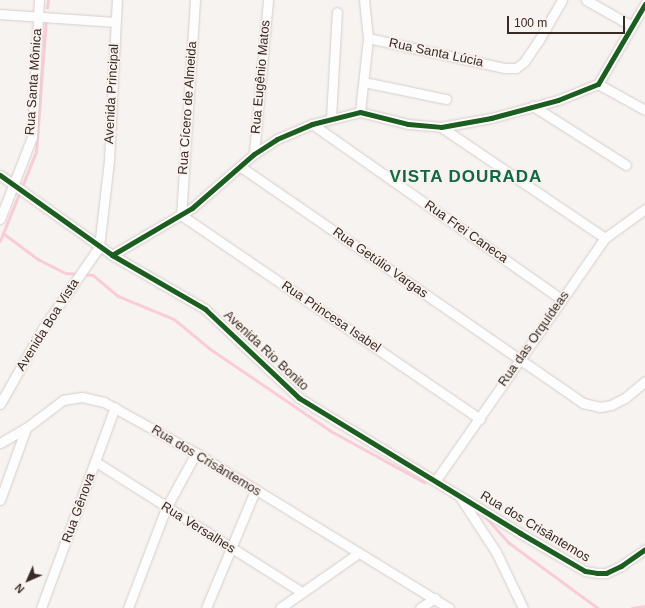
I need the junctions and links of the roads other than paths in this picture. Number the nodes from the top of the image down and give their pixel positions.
1 (40, 0) edge
2 (117, 0) edge
3 (195, 0) edge
4 (268, 0) edge
5 (364, 0) edge
6 (562, 0) edge
7 (586, 0) edge
8 (645, 4) edge
9 (337, 12) dead end
10 (0, 14) edge
11 (38, 16) junction
12 (115, 22) junction
13 (632, 26) junction
14 (368, 38) junction
15 (364, 82) junction
16 (598, 84) junction
17 (446, 99) dead end
18 (533, 106) junction
19 (645, 110) edge
20 (360, 112) junction
21 (331, 118) junction
22 (312, 124) junction
23 (441, 127) junction
24 (254, 154) junction
25 (626, 165) dead end
26 (241, 167) junction
27 (0, 175) edge
28 (14, 184) junction
29 (645, 209) edge
30 (181, 215) junction
31 (0, 219) edge
32 (605, 238) junction
33 (98, 247) junction
34 (112, 255) junction
35 (562, 299) junction
36 (519, 359) junction
37 (645, 381) edge
38 (0, 404) edge
39 (116, 407) junction
40 (480, 419) junction
41 (26, 428) junction
42 (0, 443) edge
43 (196, 453) junction
44 (96, 462) junction
45 (438, 482) junction
46 (255, 491) junction
47 (457, 493) junction
48 (0, 500) edge
49 (166, 508) junction
50 (231, 548) junction
51 (645, 549) edge
52 (357, 554) junction
53 (302, 592) junction
54 (435, 598) junction
55 (41, 608) edge
56 (128, 608) edge
57 (206, 608) edge
58 (280, 608) edge
59 (420, 608) edge
60 (449, 608) edge
61 (523, 608) edge

1 - 11 street, Rua Santa Mônica
2 - 12 street, Avenida Principal
3 - 30 street, Rua Cícero de Almeida
4 - 24 street, Rua Eugênio Matos
5 - 14 street
6 - 14 street, Rua Santa Lúcia
7 - 13 street
8 - 13 street
9 - 21 street
10 - 11 street
11 - 12 street
11 - 28 street, Rua Santa Mônica
12 - 33 street, Avenida Principal
13 - 16 street
14 - 15 street
15 - 17 street
15 - 20 street
16 - 18 street
16 - 19 street
18 - 23 street
18 - 25 street
20 - 21 street
20 - 23 street
21 - 22 street
22 - 24 street
22 - 35 street, Rua Frei Caneca
23 - 32 street
24 - 26 street
26 - 30 street
26 - 36 street, Rua Getúlio Vargas
27 - 28 street, Avenida Rio Bonito
28 - 31 street, Rua Santa Mônica
28 - 33 street, Avenida Rio Bonito
29 - 32 street, Rua das Orquídeas
30 - 34 street
30 - 40 street, Rua Princesa Isabel
32 - 35 street, Rua das Orquídeas
33 - 34 street, Avenida Rio Bonito
33 - 38 street, Avenida Boa Vista
34 - 45 street, Avenida Rio Bonito
35 - 36 street, Rua das Orquídeas
36 - 37 street, Rua Getúlio Vargas
36 - 40 street, Rua das Orquídeas
39 - 41 street, Rua dos Crisântemos
39 - 43 street, Rua dos Crisântemos
39 - 44 street, Rua Gênova
40 - 45 street, Rua das Orquídeas
41 - 42 street, Rua dos Crisântemos
41 - 48 street
43 - 46 street, Rua dos Crisântemos
43 - 49 street
44 - 49 street, Rua Versalhes
44 - 55 street, Rua Gênova
45 - 47 street, Avenida Rio Bonito
46 - 50 street
46 - 52 street, Rua dos Crisântemos
47 - 51 street, Rua dos Crisântemos
47 - 61 street
49 - 50 street, Rua Versalhes
49 - 56 street
50 - 53 street, Rua Versalhes
50 - 57 street
52 - 53 street
52 - 54 street, Rua dos Crisântemos
53 - 58 street
54 - 59 street
54 - 60 street, Rua dos Crisântemos

